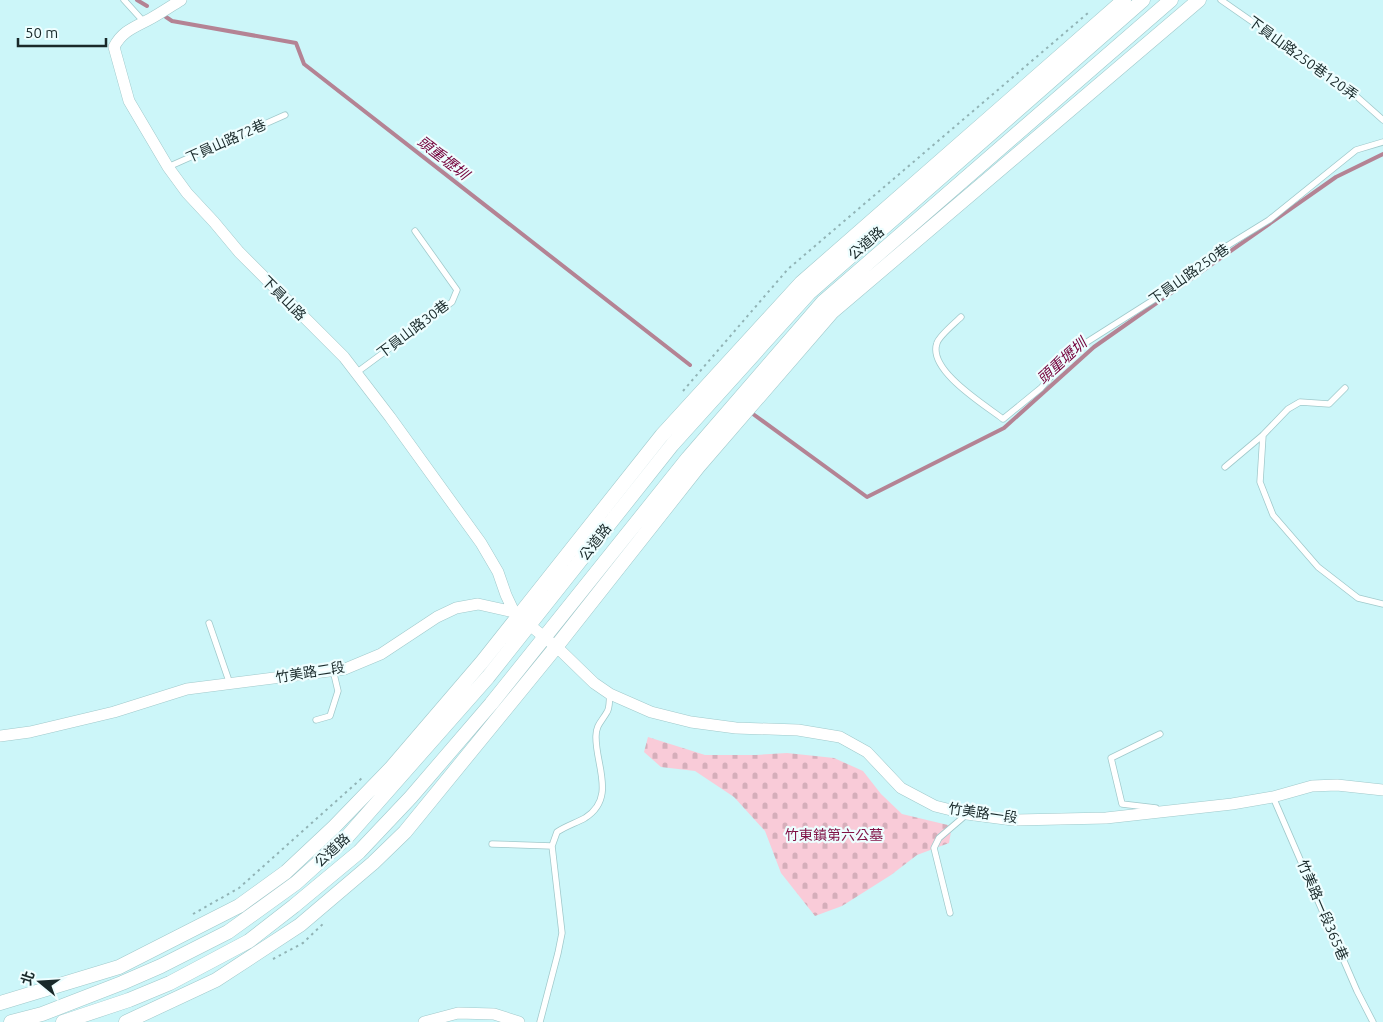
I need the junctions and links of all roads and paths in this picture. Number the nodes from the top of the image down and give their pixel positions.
1 (124, 0) edge
2 (181, 0) edge
3 (1124, 0) edge
4 (1143, 0) edge
5 (1171, 0) edge
6 (1199, 0) edge
7 (1221, 0) edge
8 (1088, 13) dead end
9 (144, 22) junction
10 (285, 115) dead end
11 (1383, 120) edge
12 (1383, 142) edge
13 (168, 167) junction
14 (415, 231) dead end
15 (961, 317) dead end
16 (356, 373) junction
17 (1345, 388) dead end
18 (678, 397) dead end
19 (1263, 435) junction
20 (1225, 467) dead end
21 (1383, 604) edge
22 (521, 617) junction
23 (209, 623) dead end
24 (544, 637) junction
25 (556, 647) junction
26 (332, 670) junction
27 (230, 684) junction
28 (610, 694) junction
29 (316, 720) dead end
30 (1160, 734) dead end
31 (0, 736) edge
32 (365, 776) dead end
33 (1383, 790) edge
34 (1273, 797) junction
35 (1173, 811) junction
36 (967, 814) junction
37 (492, 844) dead end
38 (552, 846) junction
39 (950, 913) dead end
40 (331, 916) dead end
41 (188, 917) dead end
42 (268, 962) dead end
43 (0, 1003) edge
44 (11, 1022) edge
45 (63, 1022) edge
46 (126, 1022) edge
47 (424, 1022) edge
48 (519, 1022) edge
49 (540, 1022) edge
50 (1373, 1022) edge

1 - 9 lane
2 - 9 street, 下員山路
3 - 22 street, 公道路
4 - 22 street, 公道路
5 - 24 street, 公道路
6 - 25 street
7 - 11 lane, 下員山路250巷120弄
8 - 18 path
9 - 13 street, 下員山路
10 - 13 lane, 下員山路72巷
12 - 15 lane, 下員山路250巷
13 - 16 street, 下員山路
14 - 16 lane, 下員山路30巷
16 - 22 street, 下員山路
17 - 19 lane
19 - 20 lane
19 - 21 lane
22 - 24 street, 竹美路二段
22 - 26 street, 竹美路二段
22 - 43 street, 公道路
22 - 44 street, 公道路
23 - 27 lane
24 - 25 street, 竹美路二段
24 - 45 street, 公道路
25 - 28 street, 竹美路二段
25 - 46 street
26 - 27 street, 竹美路二段
26 - 29 lane
27 - 31 street, 竹美路二段
28 - 36 street, 竹美路一段
28 - 38 lane
30 - 35 lane
32 - 41 path
33 - 34 street, 竹美路一段
34 - 35 street, 竹美路一段
34 - 50 lane, 竹美路一段365巷
35 - 36 street, 竹美路一段
36 - 39 lane
37 - 38 lane
38 - 49 lane
40 - 42 path
47 - 48 street

